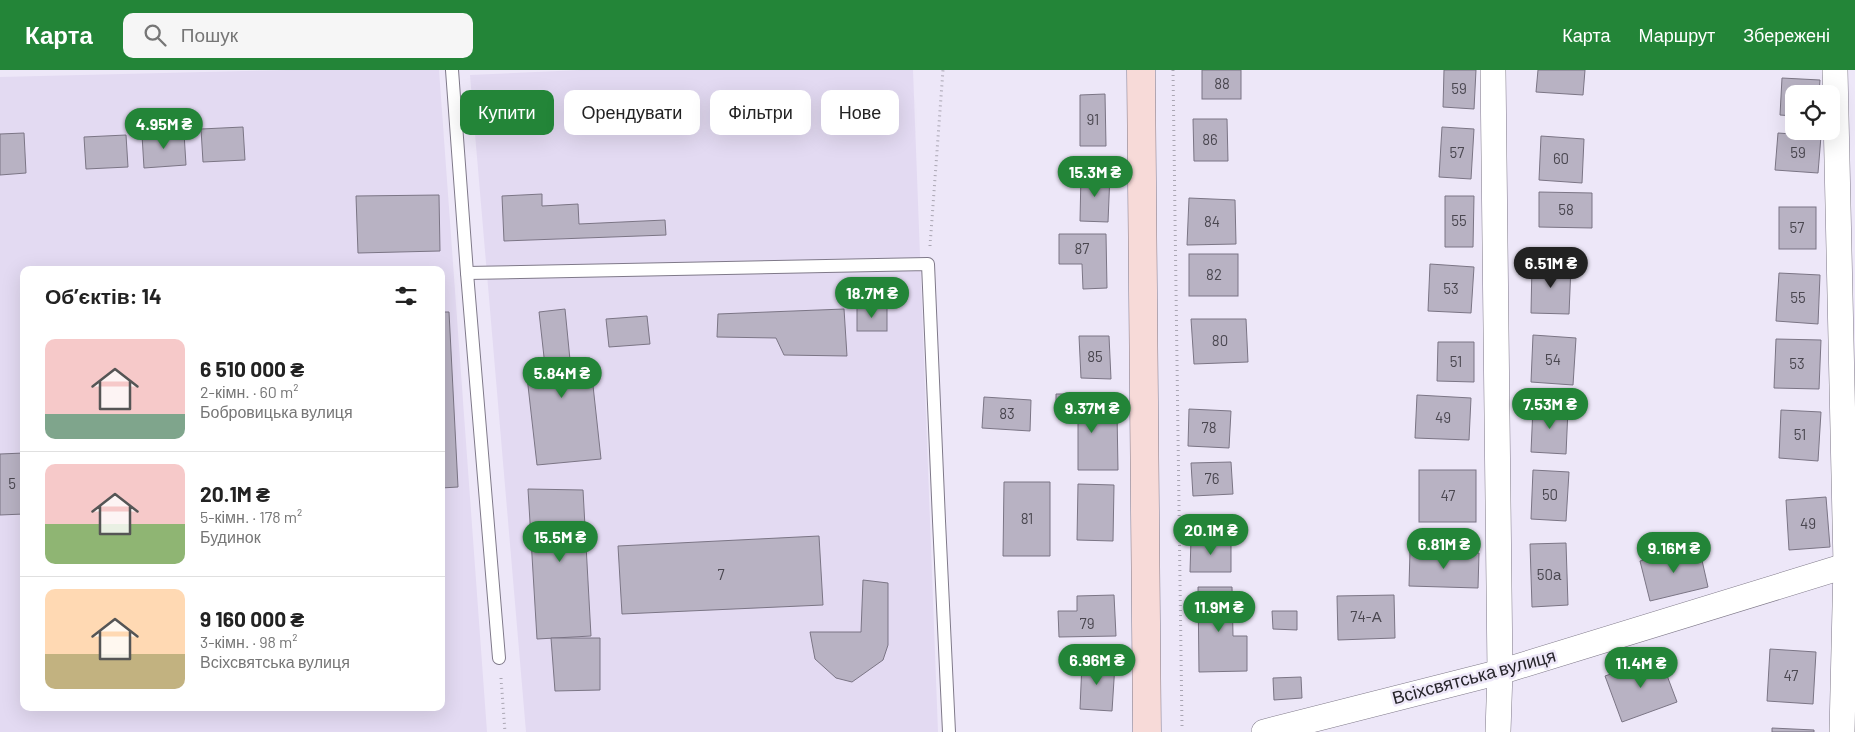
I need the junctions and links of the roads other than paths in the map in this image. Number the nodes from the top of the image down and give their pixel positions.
1 (452, 70) edge
2 (1141, 70) edge
3 (1493, 70) edge
4 (1835, 70) edge
5 (467, 273) junction
6 (1847, 275) edge
7 (1850, 564) edge
8 (499, 658) dead end
9 (1500, 672) junction
10 (949, 732) edge
11 (1147, 732) edge
12 (1264, 732) edge
13 (1498, 732) edge
14 (1842, 732) edge

1 - 5 lane
2 - 11 street
3 - 9 street
4 - 6 street
5 - 8 lane
5 - 10 lane
6 - 7 street
7 - 9 street, Всіхсвятська вулиця
7 - 14 street
9 - 12 street, Всіхсвятська вулиця
9 - 13 street

